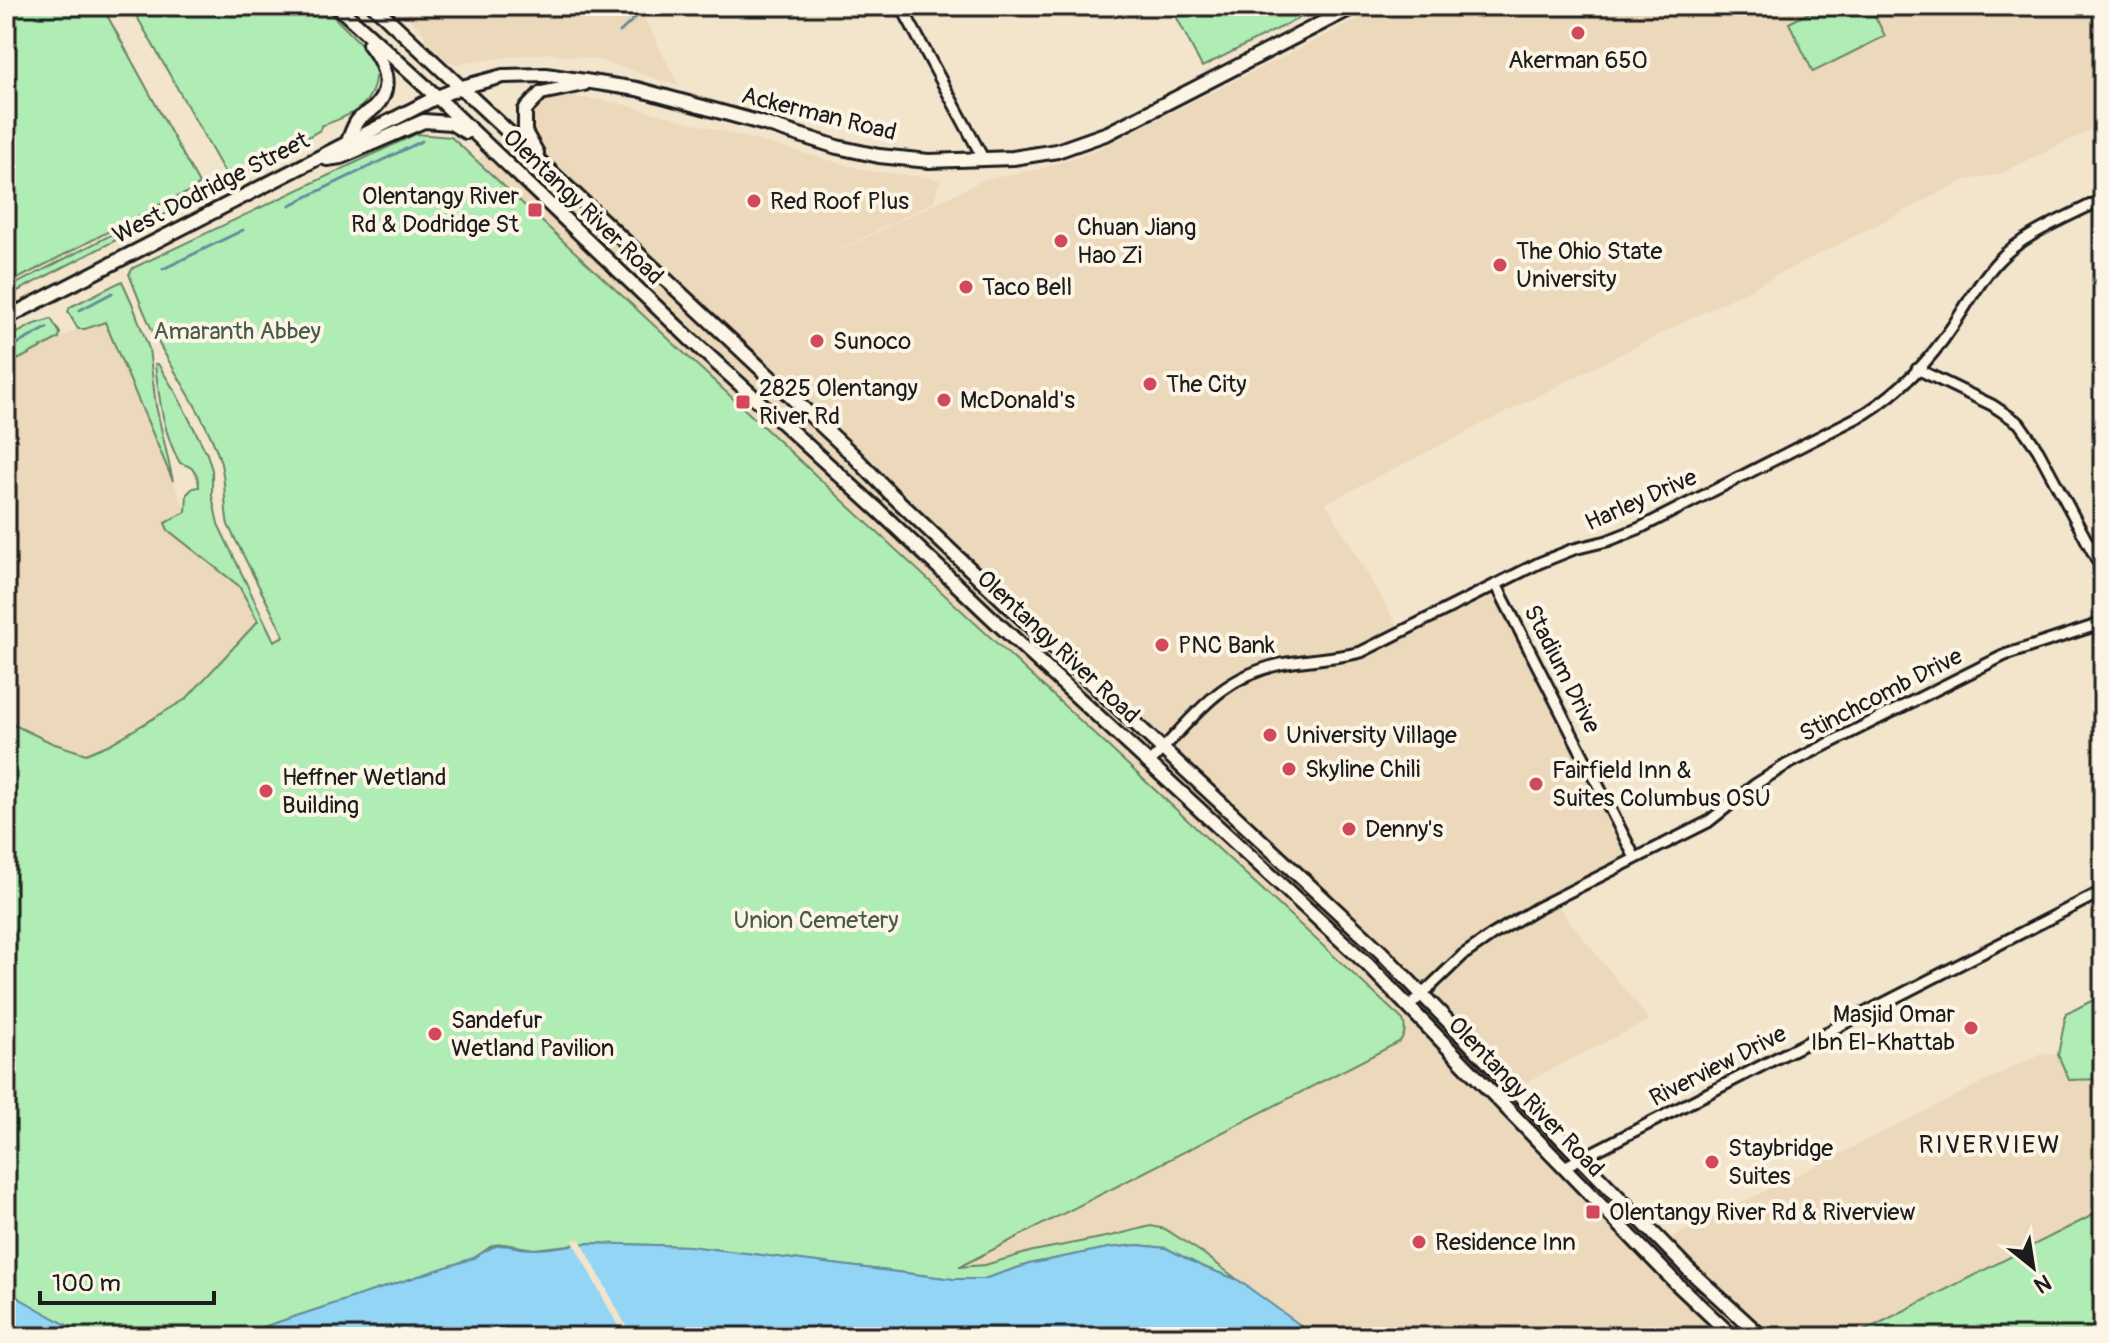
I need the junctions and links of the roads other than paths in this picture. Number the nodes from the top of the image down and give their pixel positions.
1 (337, 6) edge
2 (374, 6) edge
3 (901, 6) edge
4 (1355, 6) edge
5 (346, 16) junction
6 (600, 82) junction
7 (462, 87) junction
8 (437, 97) junction
9 (482, 141) junction
10 (347, 144) junction
11 (984, 160) junction
12 (308, 163) junction
13 (551, 172) junction
14 (2103, 199) edge
15 (6, 318) edge
16 (1917, 369) junction
17 (2103, 571) edge
18 (1496, 584) junction
19 (2103, 623) edge
20 (1164, 748) junction
21 (1150, 762) junction
22 (1635, 858) junction
23 (2103, 891) edge
24 (1422, 994) junction
25 (1409, 1007) junction
26 (1581, 1158) junction
27 (1564, 1167) junction
28 (1733, 1337) edge
29 (1762, 1337) edge

1 - 5 main road, Olentangy River Road
2 - 7 main road, Olentangy River Road
3 - 11 street
4 - 11 main road, Ackerman Road
5 - 8 main road, Olentangy River Road
5 - 10 main road
6 - 7 main road, Ackerman Road
6 - 11 main road, Ackerman Road
6 - 13 main road
7 - 8 main road, Ackerman Road
7 - 13 main road, Olentangy River Road
8 - 9 main road, Olentangy River Road
8 - 10 main road, West Dodridge Street
9 - 12 main road
9 - 21 main road, Olentangy River Road
10 - 12 main road, West Dodridge Street
12 - 15 main road, West Dodridge Street
13 - 20 main road, Olentangy River Road
14 - 16 street, Harley Drive
16 - 17 street
16 - 18 street, Harley Drive
18 - 20 street, Harley Drive
18 - 22 street, Stadium Drive
19 - 22 street, Stinchcomb Drive
20 - 21 street, Harley Drive
20 - 24 main road, Olentangy River Road
21 - 25 main road, Olentangy River Road
22 - 24 street, Stinchcomb Drive
23 - 26 street, Riverview Drive
24 - 25 street, Stinchcomb Drive
24 - 26 main road, Olentangy River Road
25 - 27 main road, Olentangy River Road
26 - 27 street, Riverview Drive
26 - 29 main road, Olentangy River Road
27 - 28 main road, Olentangy River Road

